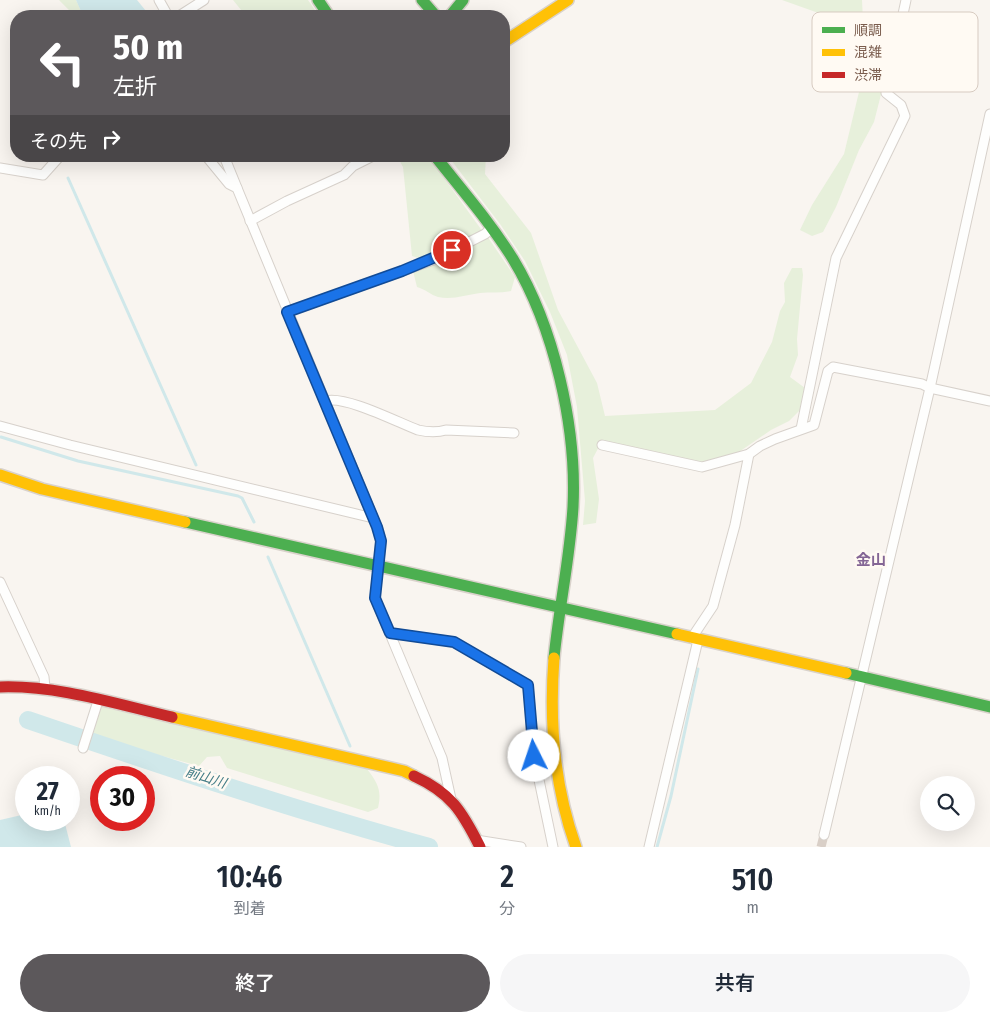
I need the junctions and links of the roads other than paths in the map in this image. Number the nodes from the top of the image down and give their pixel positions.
1 (204, 0) edge
2 (422, 0) edge
3 (463, 0) edge
4 (568, 0) edge
5 (188, 10) edge
6 (431, 10) edge
7 (455, 10) edge
8 (510, 38) edge
9 (886, 92) edge
10 (990, 114) edge
11 (55, 162) edge
12 (211, 162) edge
13 (226, 162) edge
14 (361, 162) edge
15 (440, 162) edge
16 (0, 168) edge
17 (237, 188) junction
18 (250, 221) junction
19 (492, 228) junction
20 (287, 312) junction
21 (930, 388) junction
22 (325, 401) junction
23 (990, 401) edge
24 (0, 426) edge
25 (801, 429) junction
26 (514, 433) dead end
27 (602, 444) dead end
28 (749, 454) junction
29 (0, 475) edge
30 (373, 518) junction
31 (378, 566) junction
32 (0, 582) edge
33 (561, 607) junction
34 (390, 633) junction
35 (695, 639) junction
36 (861, 678) junction
37 (0, 687) edge
38 (44, 688) junction
39 (98, 701) junction
40 (990, 708) edge
41 (83, 748) dead end
42 (451, 799) junction
43 (824, 835) tunnel mouth
44 (479, 845) edge
45 (576, 846) edge
46 (521, 847) edge
47 (553, 847) edge
48 (648, 847) edge

1 - 5 street
2 - 6 street
3 - 7 street
4 - 8 street
9 - 25 street
10 - 21 street
11 - 16 street
12 - 17 street
13 - 17 street
14 - 18 street
15 - 19 street
17 - 18 street
18 - 20 street
19 - 20 street
19 - 33 street
20 - 22 street
21 - 23 street
21 - 25 street
21 - 36 street
22 - 26 street
22 - 30 street
24 - 30 street
25 - 28 street
27 - 28 street
28 - 35 street
29 - 31 street
30 - 31 street
31 - 33 street
31 - 34 street
32 - 38 street
33 - 35 street
33 - 45 street
34 - 42 street
34 - 47 street
35 - 36 street
35 - 48 street
36 - 40 street
36 - 43 street
37 - 38 street
38 - 39 street
39 - 41 street
39 - 42 street
42 - 44 street
44 - 46 street

